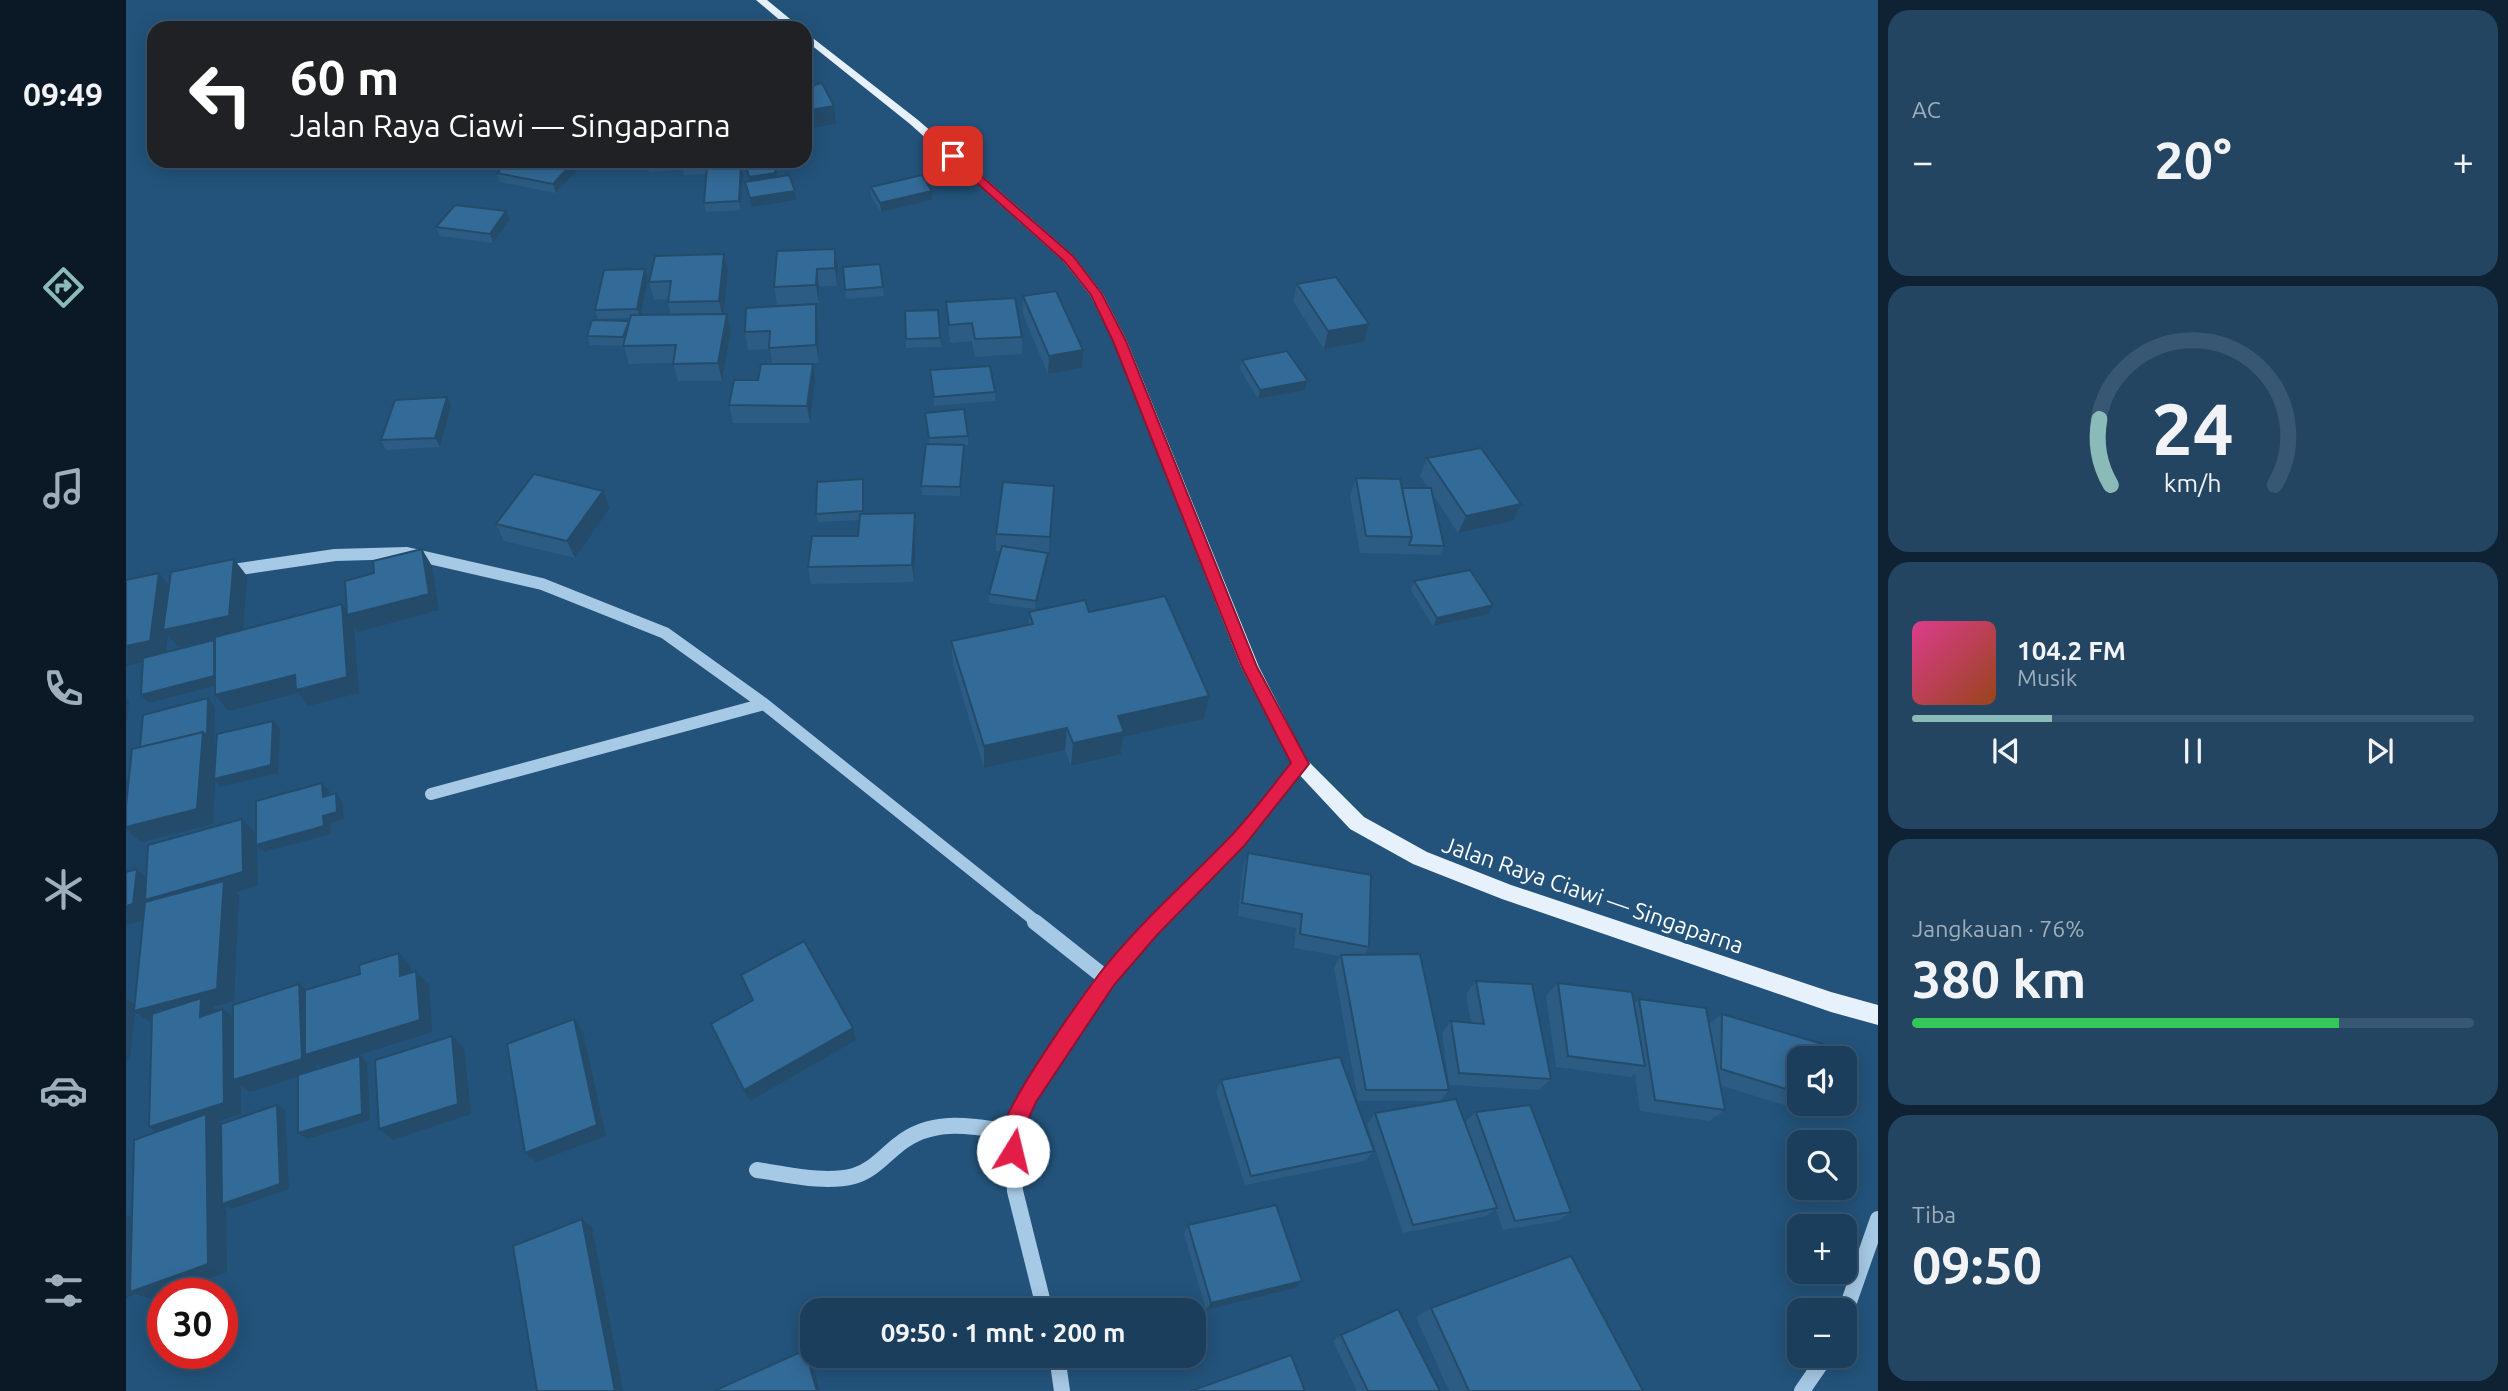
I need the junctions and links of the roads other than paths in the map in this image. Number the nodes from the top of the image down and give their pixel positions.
1 (761, 0) edge
2 (787, 21) edge
3 (812, 41) edge
4 (206, 575) edge
5 (764, 704) junction
6 (1300, 764) junction
7 (431, 794) dead end
8 (1107, 979) junction
9 (1878, 1015) edge
10 (1012, 1132) junction
11 (757, 1171) dead end
12 (1878, 1219) edge
13 (1042, 1298) edge
14 (1850, 1298) edge
15 (1059, 1368) edge
16 (1818, 1368) edge
17 (1062, 1391) edge
18 (1802, 1391) edge

1 - 2 main road
3 - 6 main road, Jalan Raya Ciawi — Singaparna
4 - 5 street
5 - 7 street
5 - 8 street
6 - 8 street
6 - 9 main road, Jalan Raya Ciawi — Singaparna
8 - 10 street
10 - 11 street
10 - 13 street
12 - 14 street
15 - 17 street
16 - 18 street

